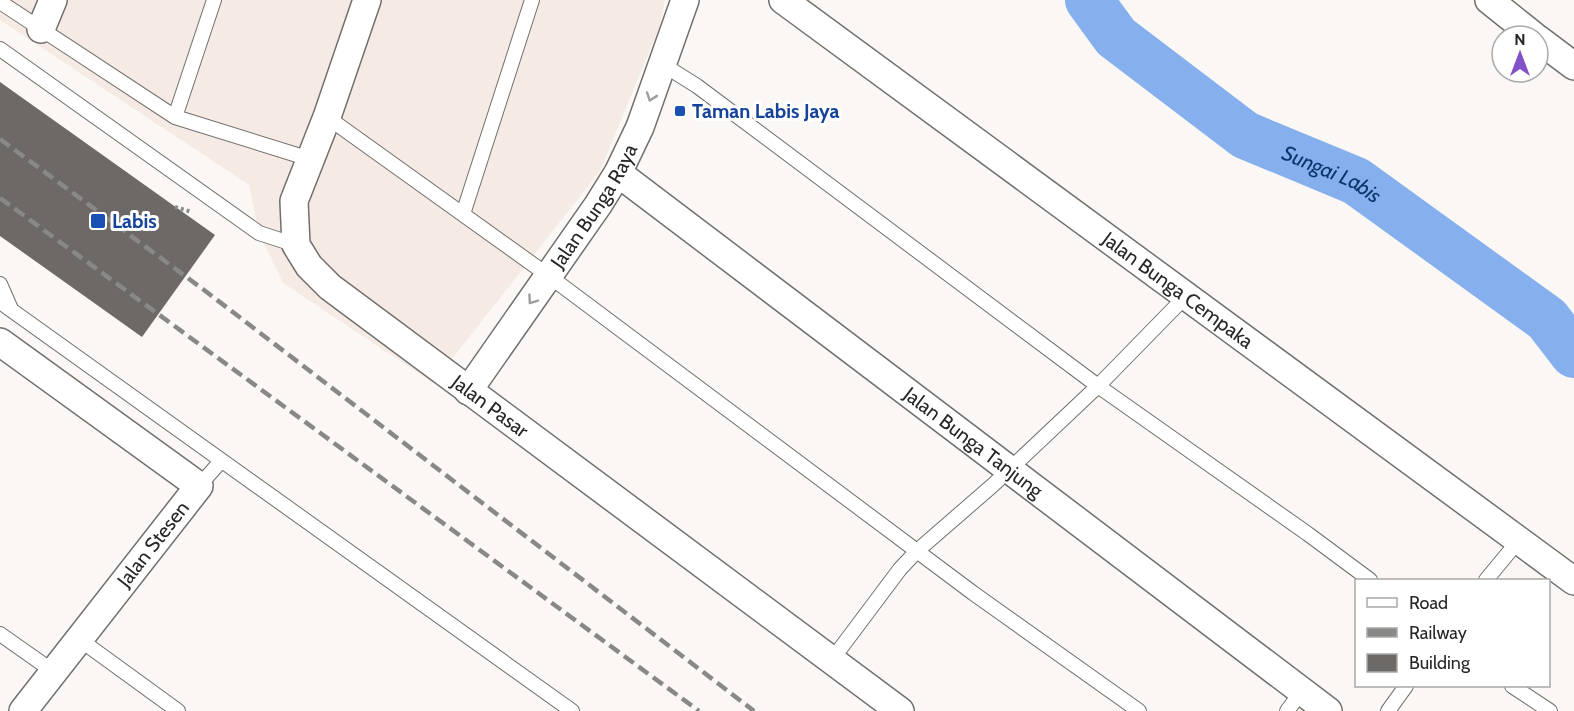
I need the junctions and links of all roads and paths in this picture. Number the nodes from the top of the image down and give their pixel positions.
1 (52, 0) edge
2 (214, 0) edge
3 (367, 0) edge
4 (532, 0) edge
5 (783, 0) edge
6 (1489, 0) edge
7 (687, 1) edge
8 (0, 2) edge
9 (1519, 24) edge
10 (41, 29) junction
11 (1550, 48) edge
12 (0, 49) edge
13 (662, 64) junction
14 (1574, 66) edge
15 (175, 117) junction
16 (327, 117) junction
17 (310, 159) junction
18 (618, 173) junction
19 (463, 214) junction
20 (296, 245) junction
21 (549, 276) junction
22 (0, 284) edge
23 (1187, 295) junction
24 (5, 306) edge
25 (0, 342) edge
26 (1098, 386) junction
27 (468, 391) junction
28 (221, 461) junction
29 (1009, 470) junction
30 (199, 486) junction
31 (1518, 540) junction
32 (917, 551) junction
33 (1369, 579) edge
34 (1487, 579) edge
35 (1574, 580) edge
36 (0, 634) edge
37 (80, 639) junction
38 (831, 660) junction
39 (54, 672) junction
40 (1405, 687) edge
41 (1514, 687) edge
42 (1294, 701) edge
43 (23, 711) edge
44 (178, 711) edge
45 (572, 711) edge
46 (900, 711) edge
47 (1139, 711) edge
48 (1328, 711) edge
49 (1388, 711) edge
50 (1550, 711) edge

1 - 10 street
2 - 15 lane
3 - 16 street
4 - 19 lane
5 - 23 street, Jalan Bunga Cempaka
6 - 9 street
7 - 13 street, Jalan Bunga Raya
8 - 10 lane
10 - 15 lane
11 - 14 street
12 - 20 lane
13 -> 18 street, Jalan Bunga Raya
13 - 26 lane
15 - 17 lane
16 - 17 street
16 - 19 lane
17 - 20 street
18 - 21 street, Jalan Bunga Raya
18 - 29 street, Jalan Bunga Tanjung
19 - 21 lane
20 - 27 street, Jalan Pasar
21 -> 27 street, Jalan Bunga Raya
21 - 32 lane
22 - 24 lane
23 - 26 lane
23 - 31 street, Jalan Bunga Cempaka
24 - 28 lane
25 - 30 street, Jalan Stesen
26 - 29 lane
26 - 33 lane
27 - 38 street, Jalan Pasar
28 - 30 lane
28 - 45 lane
29 - 32 lane
29 - 42 street, Jalan Bunga Tanjung
30 - 37 street, Jalan Stesen
31 - 34 lane
31 - 35 street, Jalan Bunga Cempaka
32 - 38 lane
32 - 47 lane
36 - 39 lane
37 - 39 street, Jalan Stesen
37 - 44 lane
38 - 46 street, Jalan Pasar
39 - 43 street, Jalan Stesen
40 - 49 lane
41 - 50 lane
42 - 48 street, Jalan Bunga Tanjung

